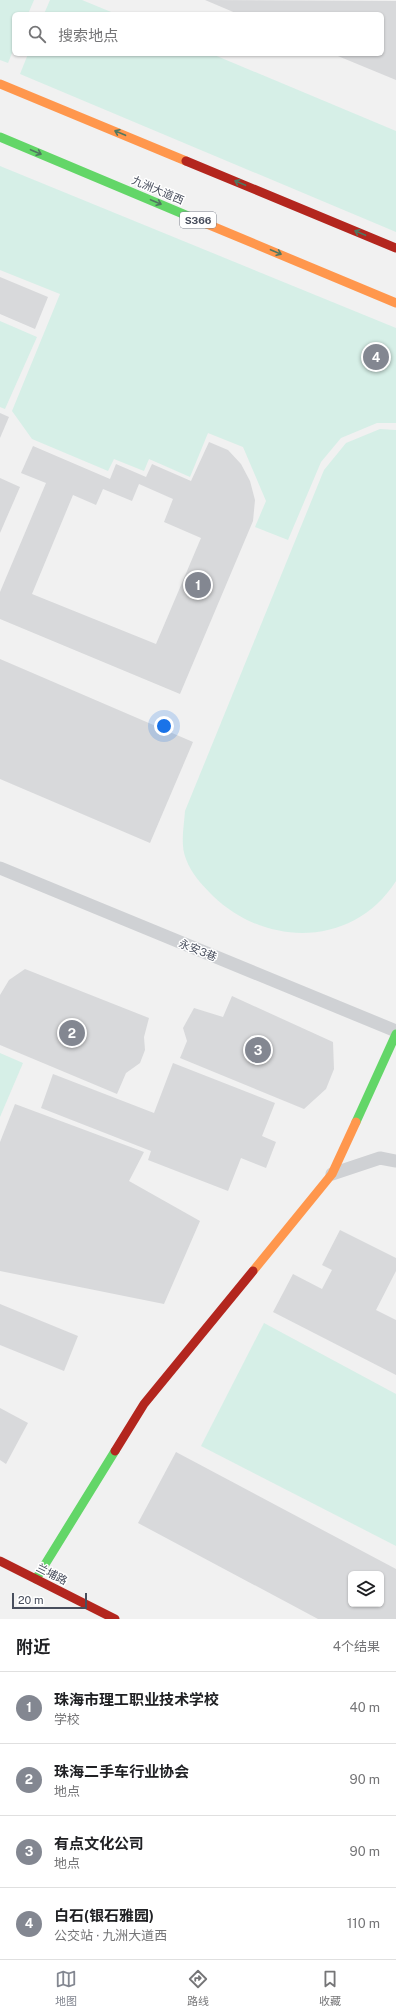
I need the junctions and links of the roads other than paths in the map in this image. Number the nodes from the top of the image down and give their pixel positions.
1 (0, 84) edge
2 (0, 137) edge
3 (396, 248) edge
4 (396, 303) edge
5 (0, 868) edge
6 (396, 1031) edge
7 (396, 1034) edge
8 (396, 1161) edge
9 (332, 1174) junction
10 (0, 1561) edge
11 (36, 1579) junction
12 (115, 1619) edge

3 -> 1 main road
2 -> 4 main road, 九洲大道西 / S366
5 - 6 lane, 永安3巷
7 - 9 main road
8 - 9 lane
9 - 11 main road
10 - 11 main road, 兰埔路
11 - 12 main road, 兰埔路

